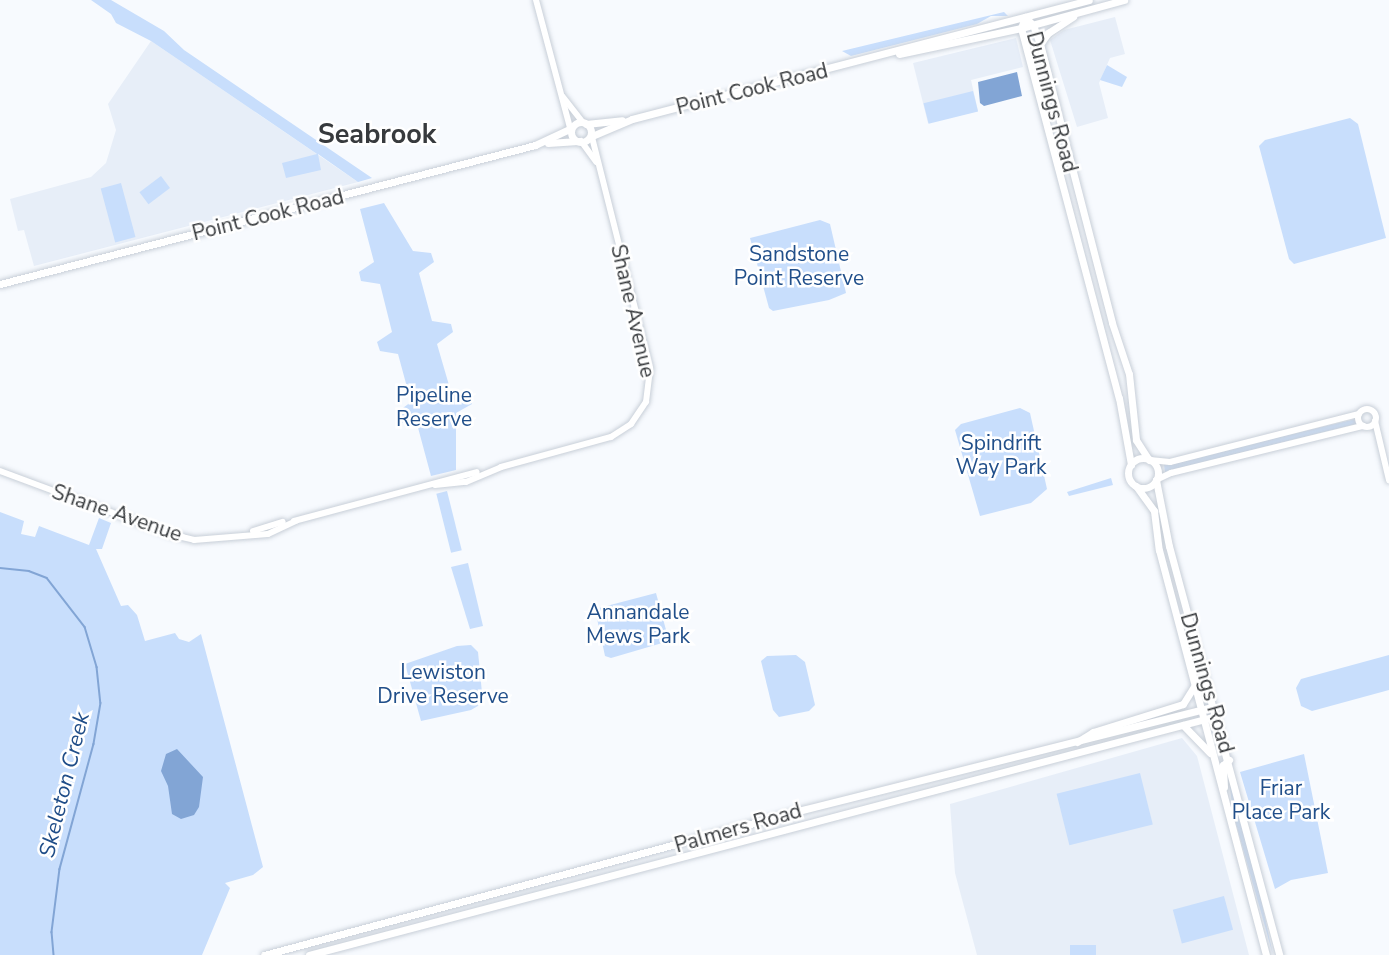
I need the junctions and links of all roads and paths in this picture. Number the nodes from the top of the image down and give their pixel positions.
1 (536, 0) edge
2 (1089, 0) edge
3 (1124, 0) edge
4 (1111, 2) edge
5 (1077, 14) junction
6 (1025, 17) junction
7 (1033, 25) junction
8 (1021, 28) junction
9 (1040, 44) junction
10 (872, 59) junction
11 (559, 88) junction
12 (632, 119) junction
13 (584, 123) junction
14 (570, 128) junction
15 (592, 136) junction
16 (579, 141) junction
17 (535, 145) junction
18 (598, 165) junction
19 (0, 284) edge
20 (1359, 414) junction
21 (1375, 421) junction
22 (1366, 426) junction
23 (1380, 445) junction
24 (1149, 460) junction
25 (1131, 465) junction
26 (0, 471) edge
27 (1156, 480) junction
28 (1389, 480) edge
29 (1136, 486) junction
30 (1196, 685) junction
31 (1213, 707) junction
32 (1201, 711) junction
33 (1216, 716) junction
34 (1203, 719) junction
35 (1183, 725) junction
36 (1069, 746) junction
37 (1214, 757) junction
38 (1228, 760) junction
39 (1223, 789) junction
40 (264, 955) edge
41 (309, 955) edge
42 (1266, 955) edge
43 (1279, 955) edge

1 - 11 street
2 - 6 main road, Point Cook Road
3 - 4 main road, Point Cook Road
4 - 5 main road, Point Cook Road
5 - 7 main road, Point Cook Road
5 - 9 main road
6 - 7 main road, Dunnings Road
6 - 8 main road, Dunnings Road
6 - 10 main road, Point Cook Road
7 - 8 main road, Point Cook Road
7 - 9 main road, Dunnings Road
8 - 10 main road, Point Cook Road
8 - 25 main road, Dunnings Road
9 - 24 main road, Dunnings Road
10 - 12 main road, Point Cook Road
11 - 13 street
11 - 14 street
12 - 13 main road, Point Cook Road
12 - 15 main road, Point Cook Road
13 - 14 main road, Point Cook Road
13 - 15 main road
14 - 16 main road
14 - 17 main road, Point Cook Road
15 - 16 main road, Point Cook Road
15 - 18 street, Shane Avenue
16 - 17 main road, Point Cook Road
16 - 18 street, Shane Avenue
17 - 19 main road, Point Cook Road
18 - 26 street, Shane Avenue
20 - 21 street
20 - 22 street
20 - 24 street
21 - 22 street
21 - 23 street
22 - 23 street
22 - 27 street
23 - 28 street
24 - 25 main road
24 - 27 main road
25 - 29 main road
27 - 29 main road
27 - 31 main road, Dunnings Road
29 - 30 main road, Dunnings Road
30 - 32 main road, Dunnings Road
30 - 36 main road
31 - 32 main road, Palmers Road
31 - 33 main road, Dunnings Road
32 - 34 main road, Dunnings Road
32 - 36 main road, Palmers Road
33 - 34 main road, Palmers Road
33 - 38 main road, Dunnings Road
34 - 35 main road, Palmers Road
34 - 37 main road, Dunnings Road
35 - 37 main road
35 - 41 main road, Palmers Road
36 - 40 main road, Palmers Road
37 - 39 main road, Dunnings Road
38 - 39 main road
38 - 43 main road, Dunnings Road
39 - 42 main road, Dunnings Road

